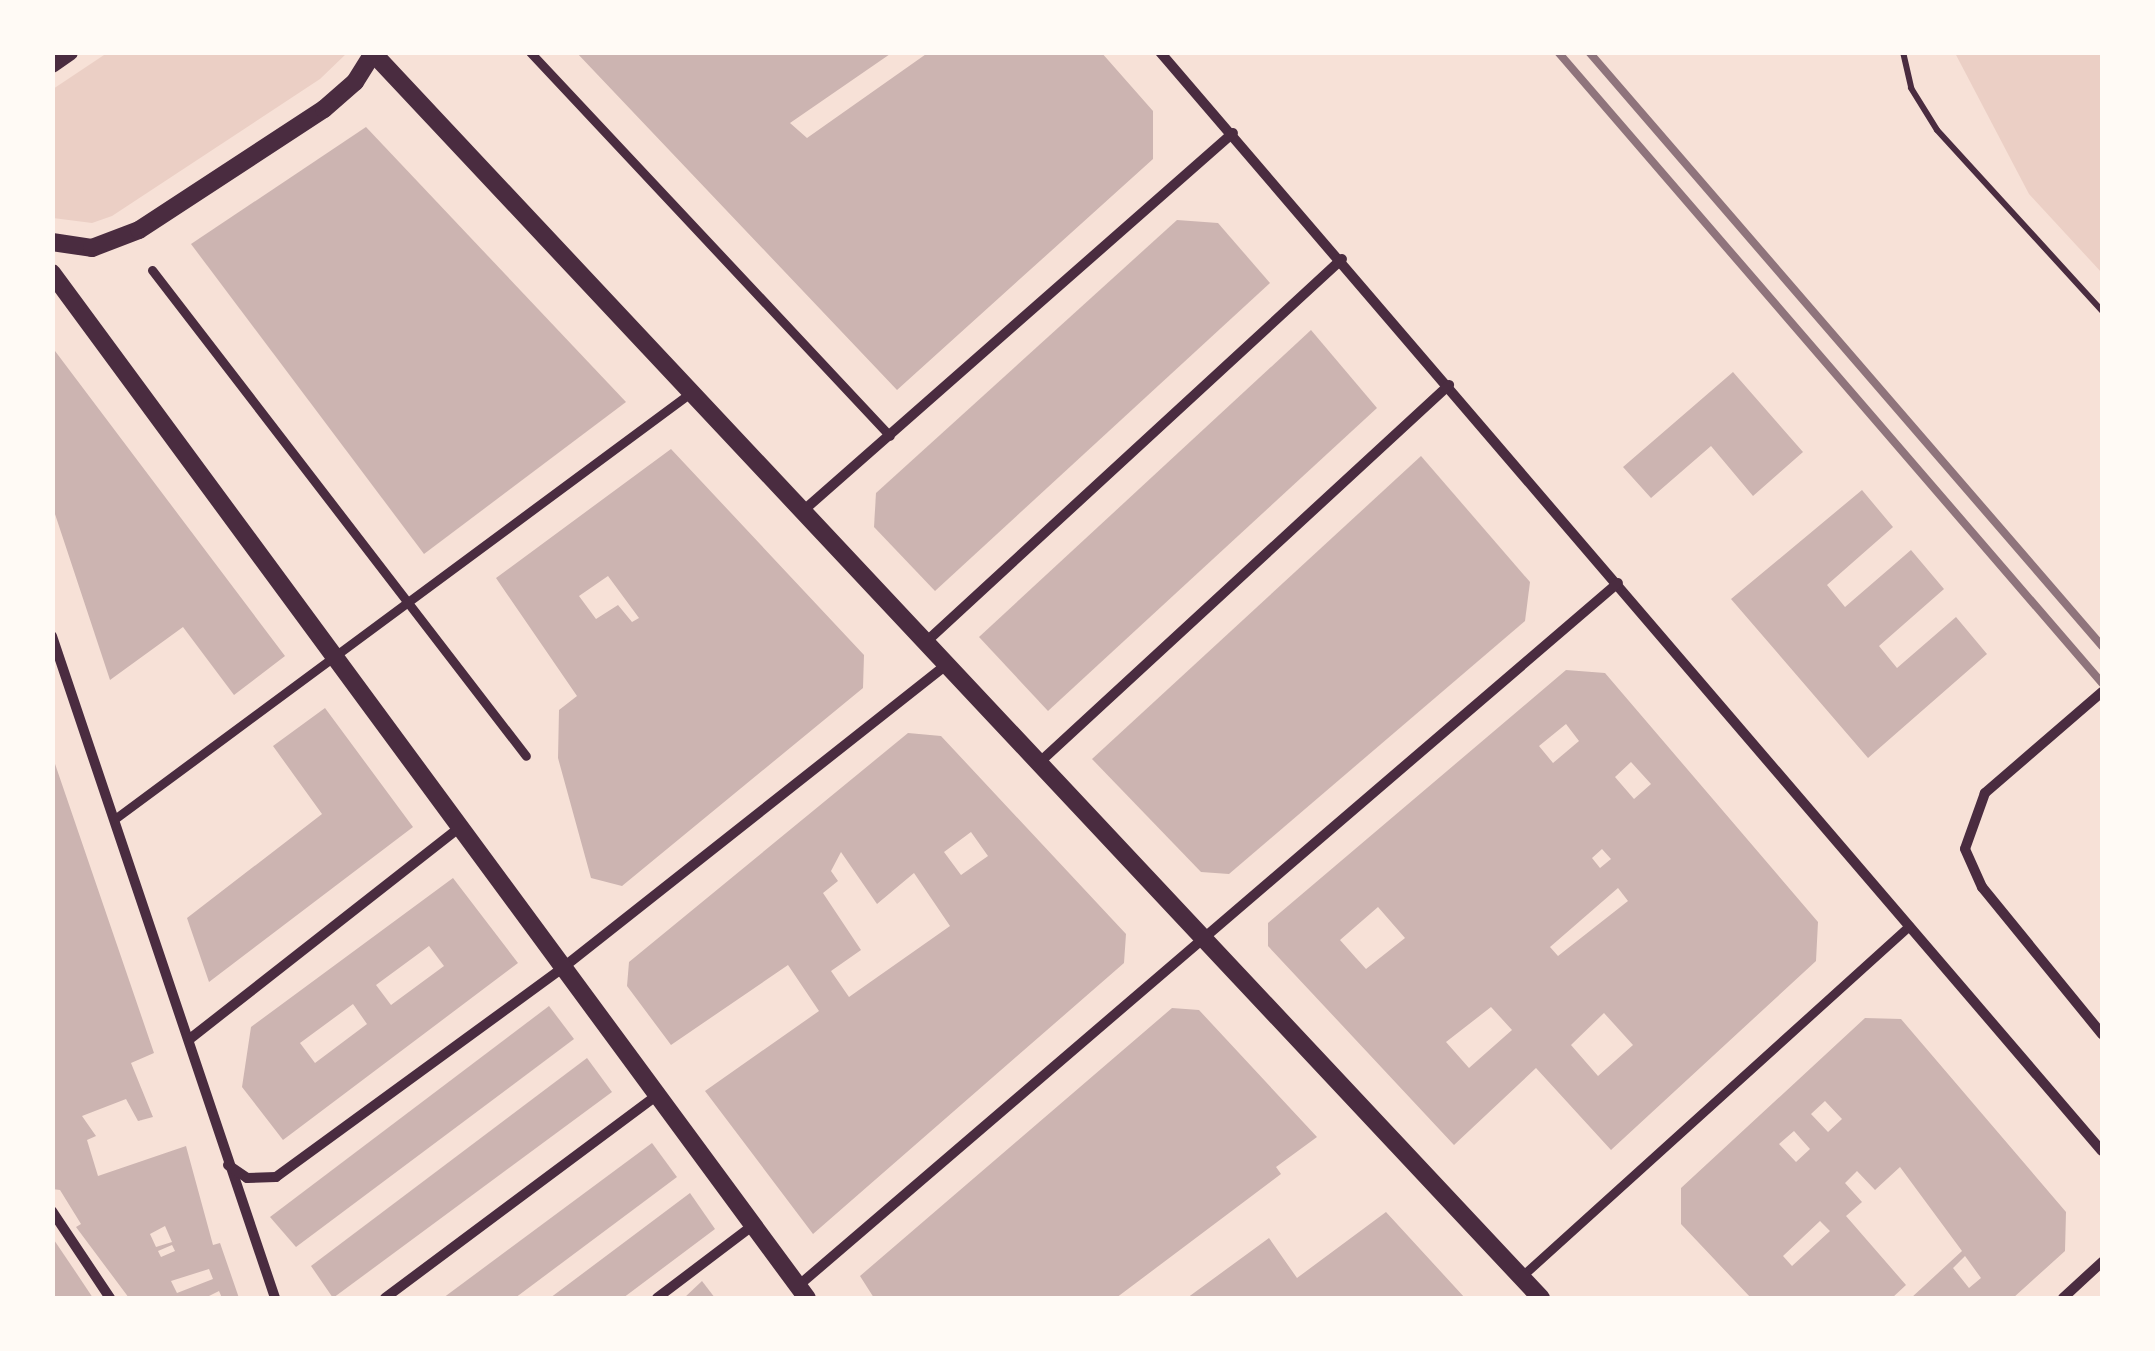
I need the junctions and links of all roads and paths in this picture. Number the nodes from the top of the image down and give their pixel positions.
1 (69, 52) edge
2 (530, 52) edge
3 (1160, 52) edge
4 (1903, 52) edge
5 (374, 53) edge
6 (52, 64) edge
7 (1233, 133) junction
8 (59, 247) edge
9 (1342, 259) junction
10 (152, 270) dead end
11 (52, 273) edge
12 (2102, 311) edge
13 (1448, 385) junction
14 (689, 394) junction
15 (890, 436) junction
16 (804, 510) junction
17 (1618, 583) junction
18 (408, 604) junction
19 (52, 636) edge
20 (927, 641) junction
21 (332, 658) junction
22 (948, 663) junction
23 (2102, 692) edge
24 (526, 756) dead end
25 (1041, 762) junction
26 (116, 818) junction
27 (458, 828) junction
28 (1909, 926) junction
29 (1206, 938) junction
30 (565, 966) junction
31 (2102, 1034) edge
32 (191, 1038) junction
33 (656, 1096) junction
34 (2102, 1151) edge
35 (228, 1165) junction
36 (52, 1211) edge
37 (751, 1227) junction
38 (2102, 1262) edge
39 (1521, 1277) junction
40 (802, 1292) edge
41 (110, 1298) edge
42 (275, 1298) edge
43 (385, 1298) edge
44 (658, 1298) edge
45 (1541, 1298) edge
46 (2063, 1298) edge

1 - 6 street
2 - 15 street
3 - 7 street
4 - 12 path
5 - 8 street
5 - 14 street
7 - 9 street
7 - 15 street
9 - 13 street
9 - 20 street
10 - 18 street
11 - 21 street
13 - 17 street
13 - 25 street
14 - 16 street
14 - 18 street
15 - 16 street
16 - 20 street
17 - 28 street
17 - 29 street
18 - 21 street
18 - 24 street
19 - 26 street
20 - 22 street
21 - 26 street
21 - 27 street
22 - 25 street
22 - 30 street
23 - 31 street
25 - 29 street
26 - 32 street
27 - 30 street
27 - 32 street
28 - 34 street
28 - 39 street
29 - 39 street
29 - 40 street
30 - 33 street
30 - 35 street
32 - 35 street
33 - 37 street
33 - 43 street
35 - 42 street
36 - 41 street
37 - 40 street
37 - 44 street
38 - 46 street
39 - 45 street

